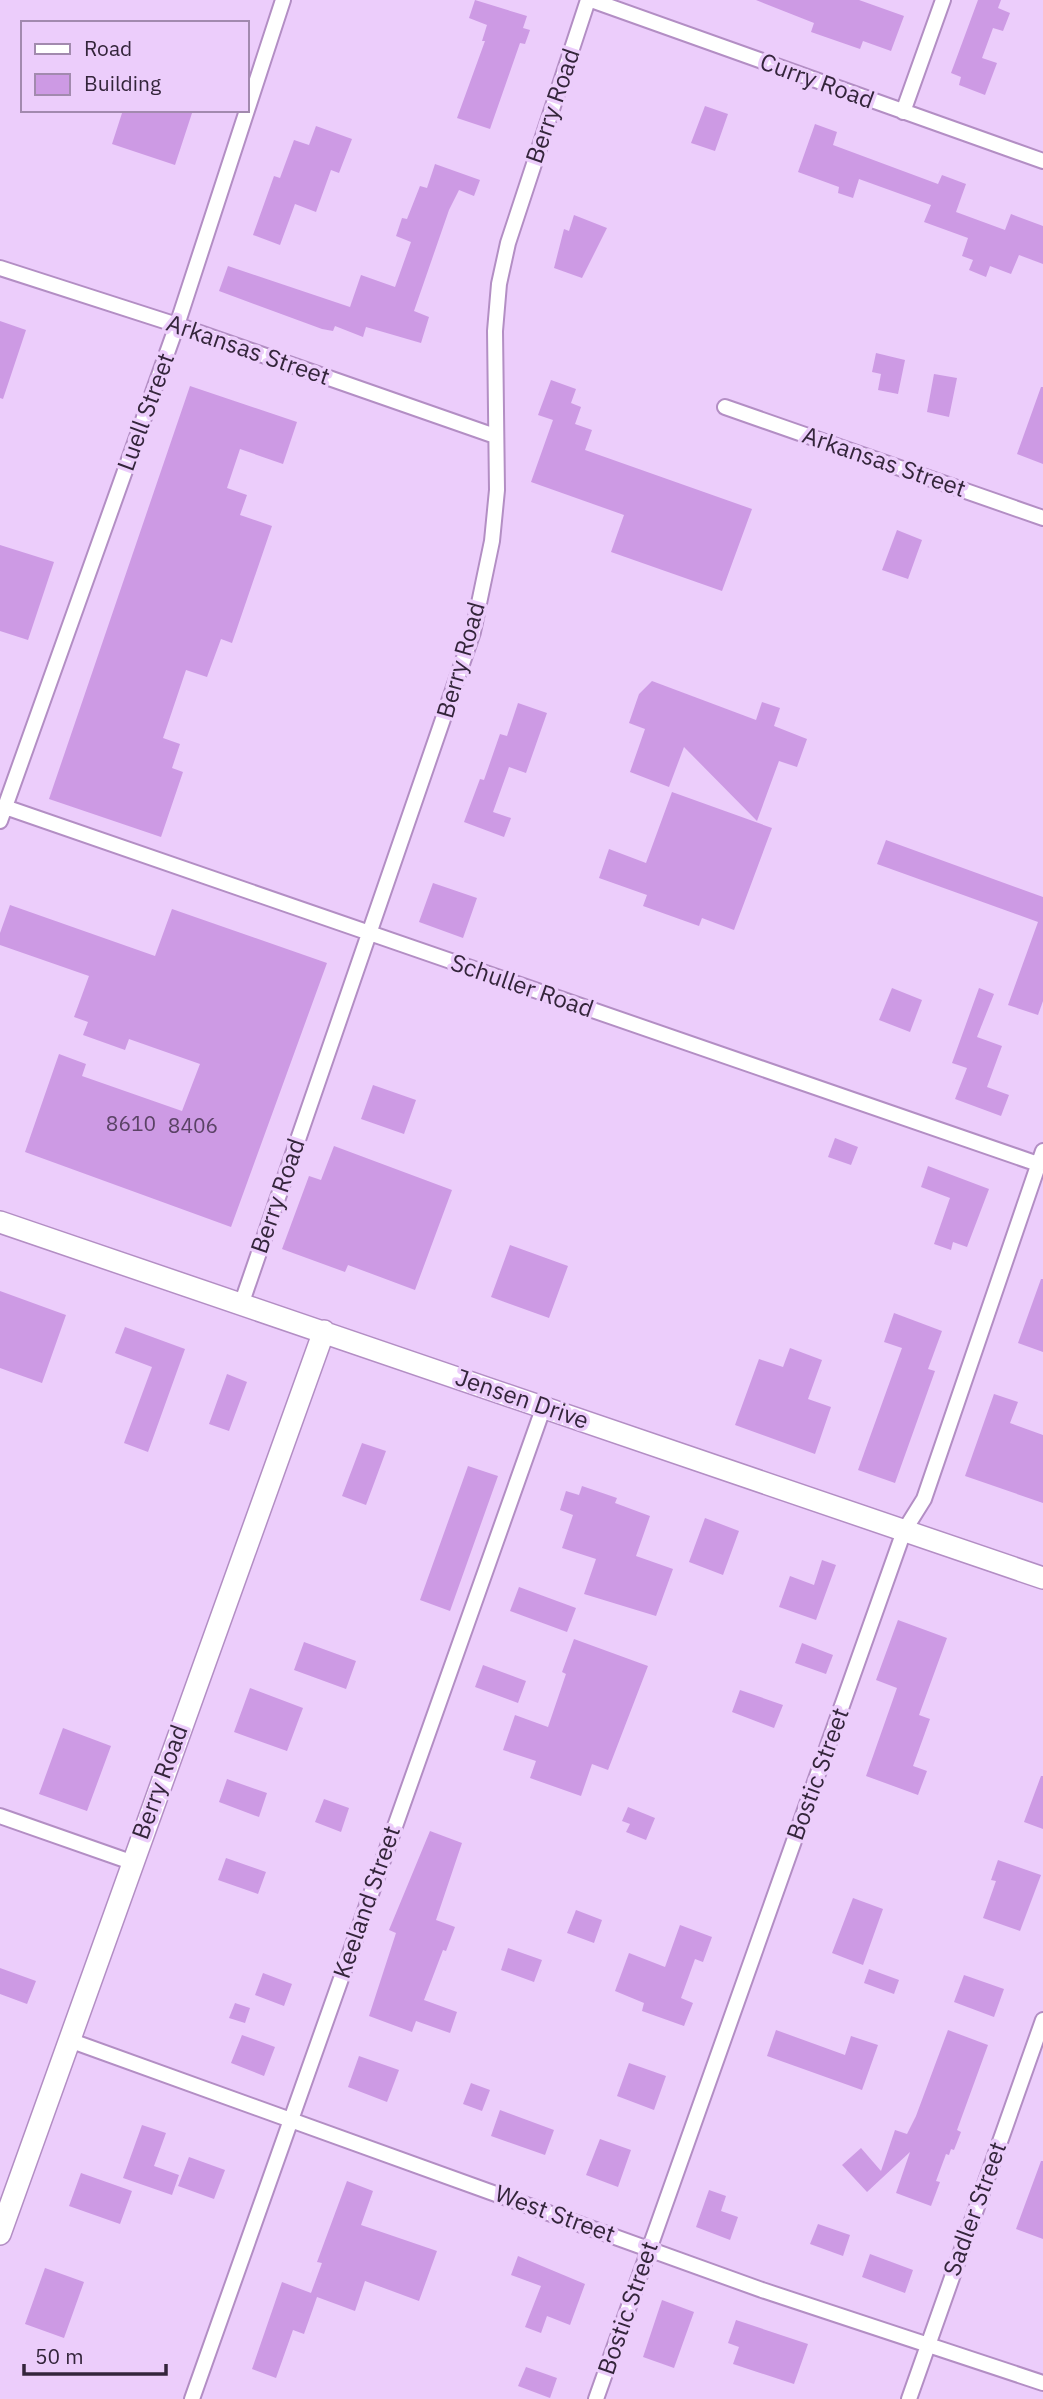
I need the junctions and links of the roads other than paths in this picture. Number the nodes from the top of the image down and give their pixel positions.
1 (283, 0) edge
2 (589, 0) edge
3 (943, 0) edge
4 (248, 107) edge
5 (903, 111) junction
6 (246, 112) edge
7 (1043, 161) edge
8 (0, 268) edge
9 (177, 325) junction
10 (725, 407) dead end
11 (495, 436) junction
12 (1043, 518) edge
13 (3, 814) edge
14 (368, 932) junction
15 (1041, 1157) edge
16 (0, 1222) edge
17 (242, 1302) junction
18 (324, 1331) junction
19 (544, 1406) junction
20 (904, 1531) junction
21 (1043, 1578) edge
22 (0, 1816) edge
23 (131, 1862) junction
24 (1043, 2020) edge
25 (69, 2040) junction
26 (292, 2119) junction
27 (0, 2234) edge
28 (650, 2249) junction
29 (928, 2343) junction
30 (1043, 2383) edge
31 (191, 2399) edge
32 (596, 2399) edge
33 (909, 2399) edge

1 - 4 street, Luell Street
2 - 5 street, Curry Road
2 - 11 street, Berry Road
3 - 5 street
5 - 7 street, Curry Road
6 - 9 street, Luell Street
8 - 9 street, Arkansas Street
9 - 11 street, Arkansas Street
9 - 13 street, Luell Street
10 - 12 street, Arkansas Street
11 - 14 street, Berry Road
13 - 14 street, Schuller Road
14 - 15 street, Schuller Road
14 - 17 street, Berry Road
15 - 20 street, Bostic Street
16 - 17 main road, Jensen Drive
17 - 18 main road, Jensen Drive
18 - 19 main road, Jensen Drive
18 - 23 main road, Berry Road
19 - 20 main road, Jensen Drive
19 - 26 street, Keeland Street
20 - 21 main road, Jensen Drive
20 - 28 street, Bostic Street
22 - 23 street
23 - 25 main road, Berry Road
24 - 29 street, Sadler Street
25 - 26 street, West Street
25 - 27 main road, Berry Road
26 - 28 street, West Street
26 - 31 street, Keeland Street
28 - 29 street, West Street
28 - 32 street, Bostic Street
29 - 30 street, West Street
29 - 33 street, Sadler Street

